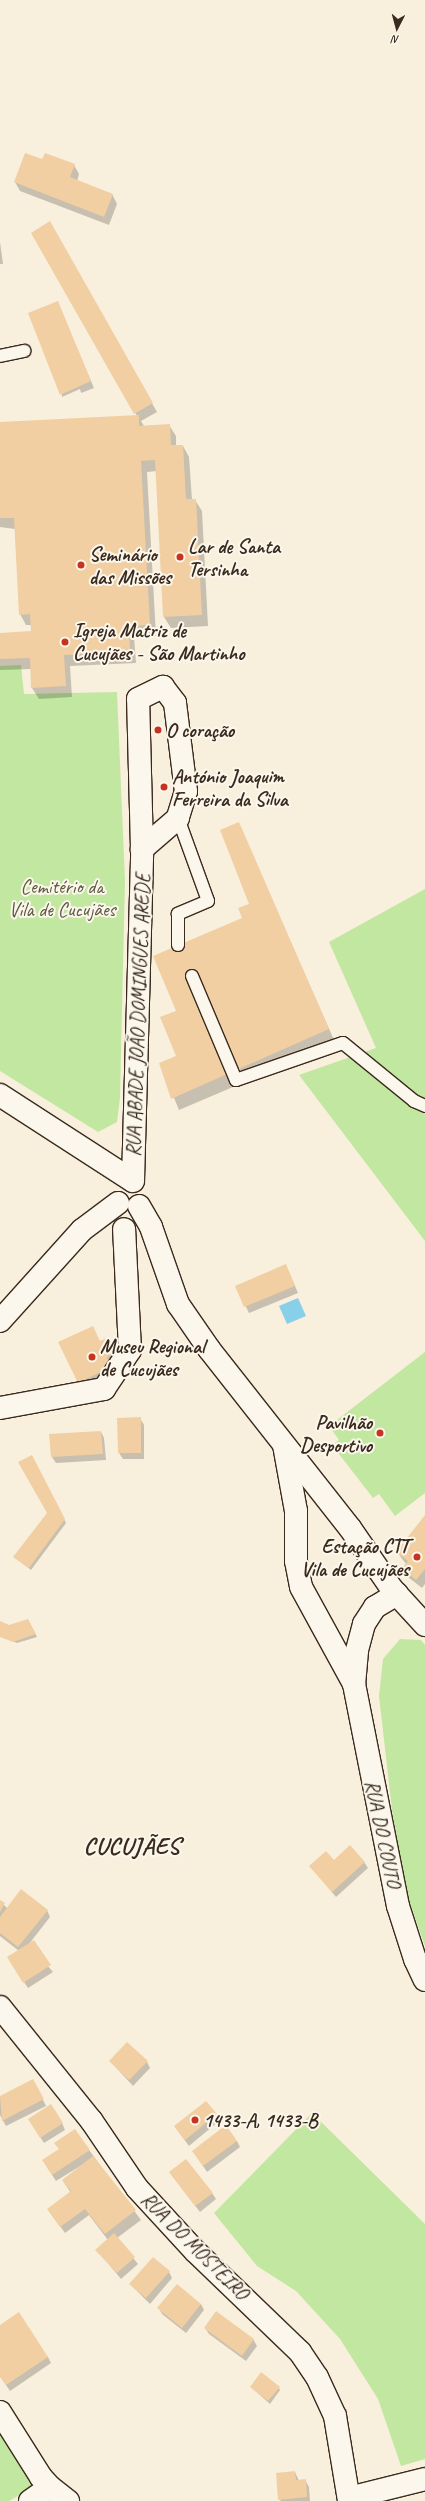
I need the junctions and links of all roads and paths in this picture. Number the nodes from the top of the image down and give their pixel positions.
1 (24, 351) dead end
2 (0, 356) edge
3 (178, 818) junction
4 (142, 849) junction
5 (178, 945) dead end
6 (192, 976) dead end
7 (0, 1095) edge
8 (425, 1106) edge
9 (133, 1181) junction
10 (118, 1202) junction
11 (139, 1206) junction
12 (124, 1229) dead end
13 (0, 1321) edge
14 (0, 1408) edge
15 (284, 1442) junction
16 (397, 1594) junction
17 (425, 1625) edge
18 (354, 1684) junction
19 (425, 1980) edge
20 (0, 2007) edge
21 (0, 2412) edge
22 (425, 2479) edge
23 (50, 2487) junction
24 (349, 2499) edge
25 (30, 2501) edge
26 (68, 2501) edge

1 - 2 lane
3 - 4 street
3 - 4 street, RUA ABADE JOÃO DOMINGUES AREDE
3 - 5 lane
4 - 9 street, RUA ABADE JOÃO DOMINGUES AREDE
6 - 8 lane
7 - 9 street
9 - 10 street
9 - 11 street
10 - 11 street
10 - 13 street
11 - 15 street
12 - 14 street
15 - 16 street
15 - 18 street, RUA DO COUTO
16 - 17 street
16 - 18 street, RUA DO COUTO
18 - 19 street, RUA DO COUTO
20 - 24 street, RUA DO MOSTEIRO
21 - 23 street
22 - 24 street
23 - 25 street
23 - 26 street

